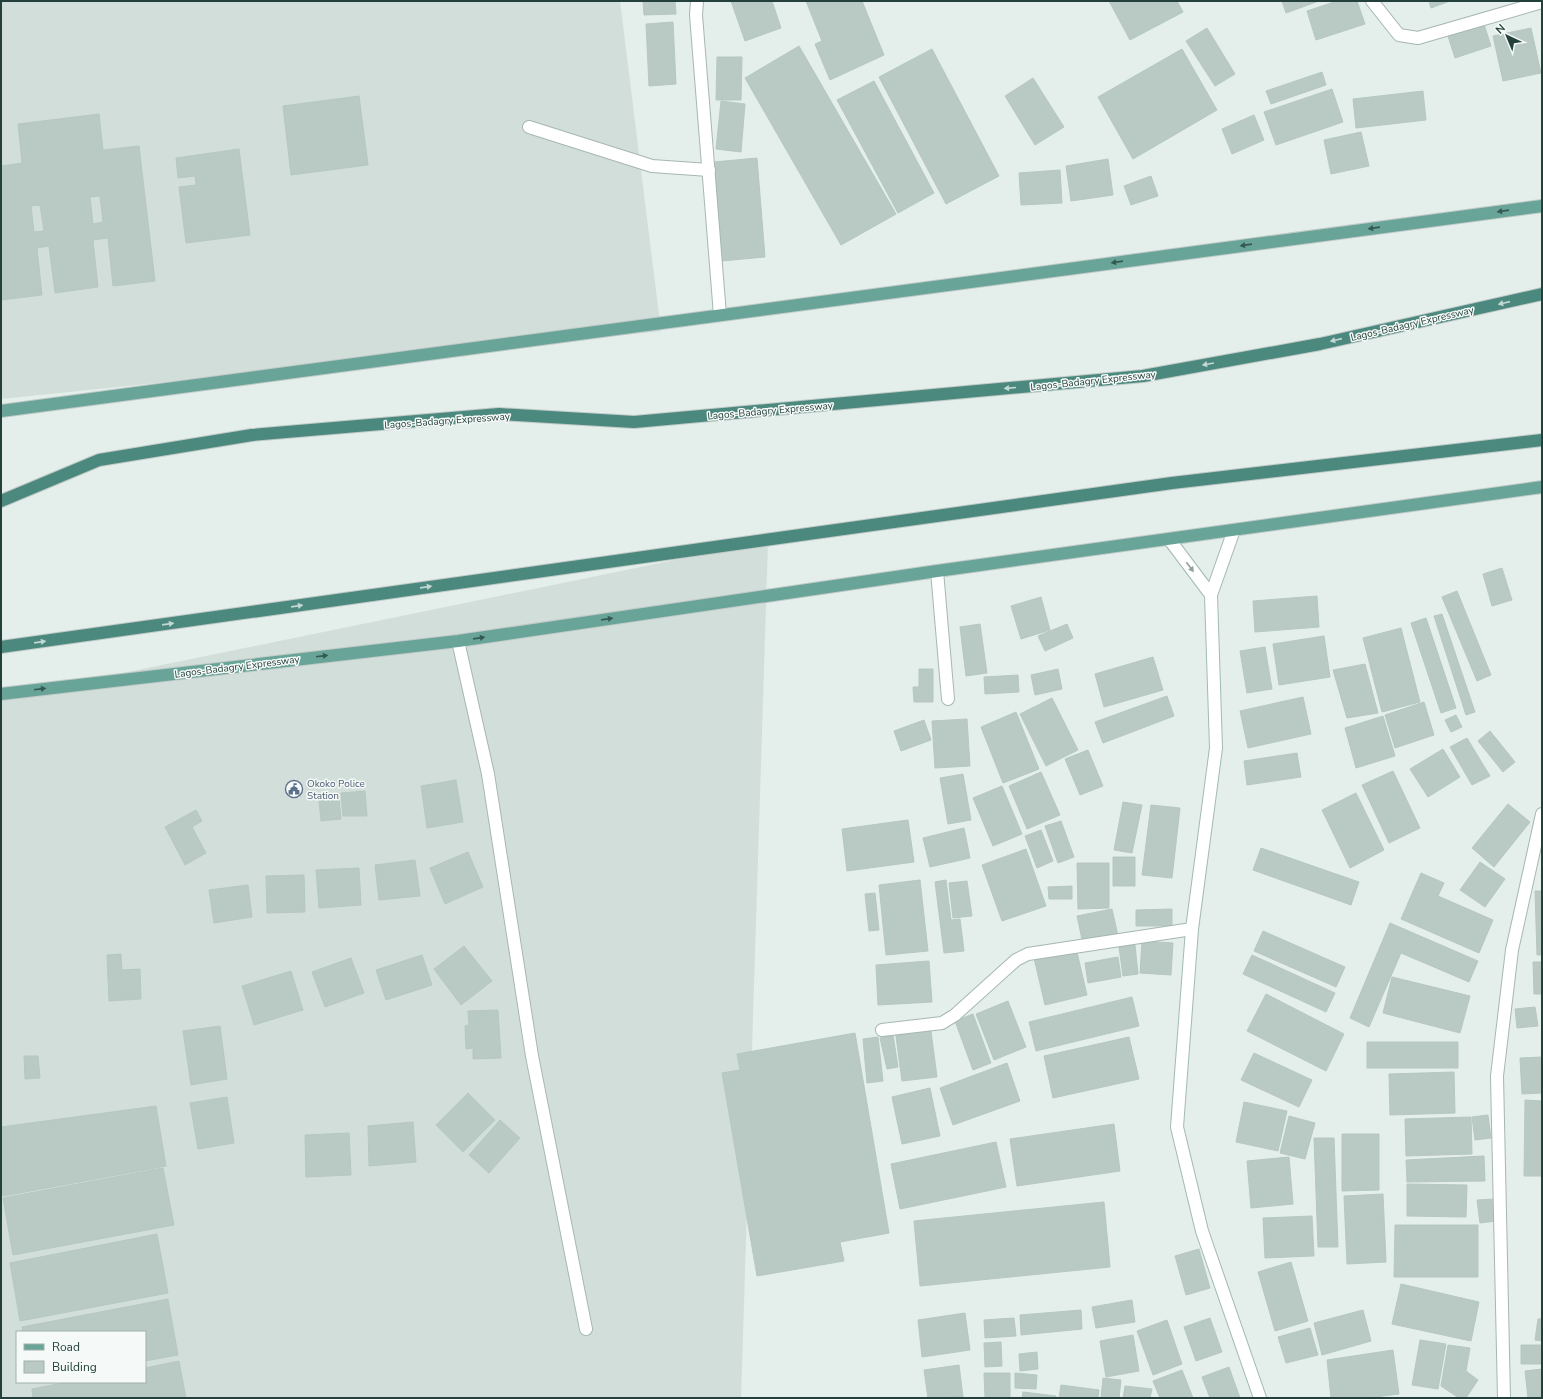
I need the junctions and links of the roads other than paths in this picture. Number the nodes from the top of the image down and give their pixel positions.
1 (697, 1) edge
2 (1372, 1) edge
3 (1542, 2) edge
4 (529, 127) dead end
5 (709, 170) junction
6 (1542, 206) edge
7 (1542, 294) edge
8 (720, 315) junction
9 (1, 411) edge
10 (1542, 440) edge
11 (1542, 487) edge
12 (1, 502) edge
13 (1234, 530) junction
14 (1169, 539) junction
15 (937, 571) junction
16 (1211, 595) junction
17 (458, 640) junction
18 (1, 647) edge
19 (1, 694) edge
20 (948, 699) dead end
21 (1542, 814) edge
22 (1192, 929) junction
23 (882, 1030) dead end
24 (586, 1329) dead end
25 (1260, 1398) edge
26 (1504, 1398) edge

1 - 5 street
2 - 3 street
4 - 5 street
5 - 8 street
6 -> 8 main road
7 -> 12 highway, Lagos-Badagry Expressway
8 - 9 main road
18 -> 10 highway
11 - 13 main road, Lagos-Badagry Expressway
13 - 14 main road, Lagos-Badagry Expressway
13 - 16 street
14 - 15 main road, Lagos-Badagry Expressway
14 -> 16 street
17 -> 15 main road, Lagos-Badagry Expressway
15 - 20 street
16 - 22 street
19 -> 17 main road, Lagos-Badagry Expressway
17 - 24 street
21 - 26 street
22 - 23 street
22 - 25 street

